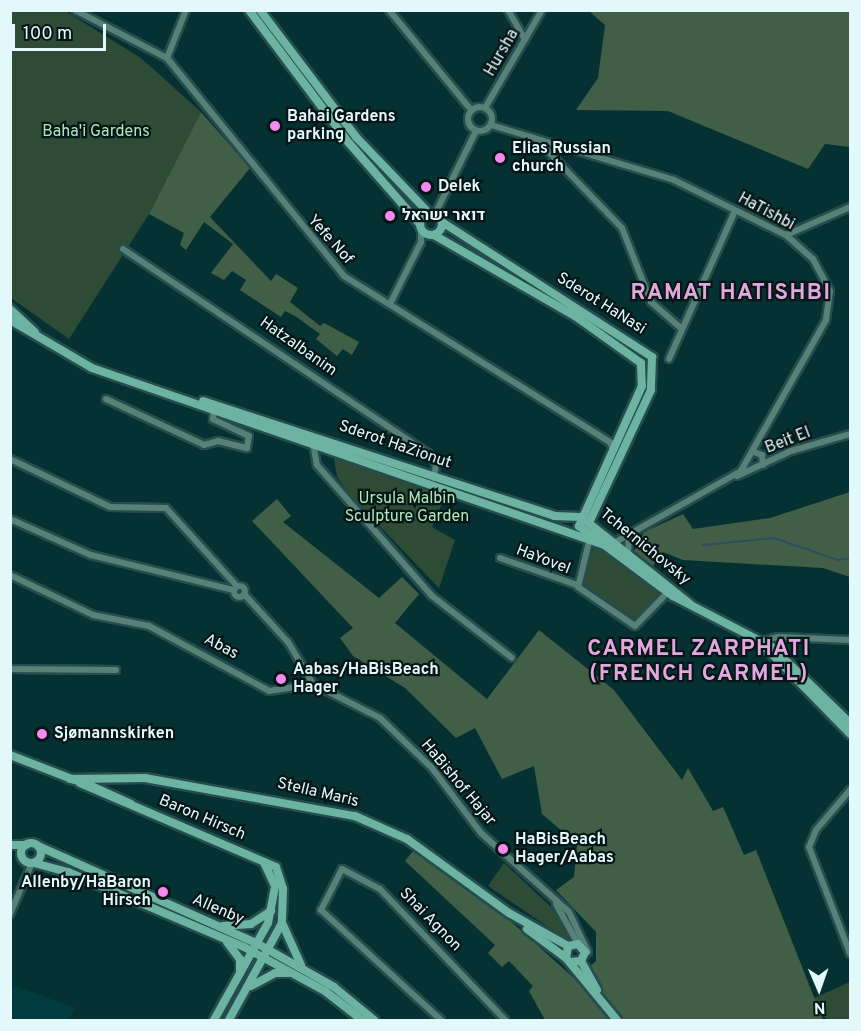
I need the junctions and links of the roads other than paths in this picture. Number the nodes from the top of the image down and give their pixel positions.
1 (75, 10) edge
2 (186, 10) edge
3 (249, 10) edge
4 (260, 10) edge
5 (389, 10) edge
6 (508, 10) edge
7 (542, 10) edge
8 (525, 39) junction
9 (167, 58) junction
10 (485, 108) junction
11 (471, 110) junction
12 (491, 125) junction
13 (476, 131) junction
14 (537, 140) junction
15 (850, 207) edge
16 (735, 211) junction
17 (432, 213) junction
18 (442, 222) junction
19 (420, 227) junction
20 (432, 235) junction
21 (786, 235) junction
22 (421, 242) junction
23 (123, 249) dead end
24 (390, 304) junction
25 (10, 309) edge
26 (10, 320) edge
27 (680, 327) junction
28 (40, 336) junction
29 (669, 359) dead end
30 (106, 399) dead end
31 (199, 400) junction
32 (214, 408) junction
33 (850, 434) edge
34 (620, 439) junction
35 (317, 441) junction
36 (610, 442) junction
37 (613, 453) junction
38 (752, 455) junction
39 (10, 459) edge
40 (763, 465) junction
41 (756, 468) junction
42 (736, 476) junction
43 (434, 479) junction
44 (598, 504) junction
45 (10, 519) edge
46 (580, 521) junction
47 (590, 521) junction
48 (553, 525) junction
49 (605, 532) junction
50 (630, 532) junction
51 (589, 542) junction
52 (612, 544) junction
53 (628, 553) junction
54 (500, 558) dead end
55 (10, 575) edge
56 (577, 585) junction
57 (235, 588) junction
58 (669, 590) junction
59 (850, 640) edge
60 (760, 642) junction
61 (512, 658) dead end
62 (10, 669) edge
63 (116, 670) dead end
64 (313, 684) junction
65 (850, 723) edge
66 (850, 734) edge
67 (10, 755) edge
68 (118, 777) junction
69 (70, 778) junction
70 (850, 790) edge
71 (104, 793) junction
72 (122, 796) junction
73 (131, 804) junction
74 (10, 845) edge
75 (27, 845) junction
76 (38, 846) junction
77 (10, 854) edge
78 (262, 860) junction
79 (31, 862) junction
80 (546, 889) junction
81 (273, 908) junction
82 (509, 913) junction
83 (10, 914) edge
84 (282, 923) junction
85 (215, 925) junction
86 (217, 935) junction
87 (578, 944) junction
88 (568, 946) junction
89 (256, 948) junction
90 (850, 953) edge
91 (268, 955) junction
92 (568, 960) junction
93 (583, 960) junction
94 (308, 971) junction
95 (294, 974) junction
96 (239, 977) junction
97 (249, 988) junction
98 (599, 996) junction
99 (214, 1020) edge
100 (229, 1020) edge
101 (362, 1020) edge
102 (374, 1020) edge
103 (441, 1020) edge
104 (505, 1020) edge
105 (617, 1020) edge

1 - 9 street, Yefe Nof
2 - 9 street
3 - 19 street
4 - 17 street
5 - 11 street
6 - 8 street
7 - 8 street, Hursha
8 - 10 street, Hursha
9 - 24 street, Yefe Nof
10 - 11 street
10 - 12 street
11 - 13 street
12 - 13 street
12 - 14 street, HaTishbi
13 - 17 street
14 - 16 street, HaTishbi
14 - 27 street
15 - 21 street
16 - 21 street, HaTishbi
16 - 27 street
17 - 18 street, Sderot HaNasi
17 - 19 street
18 - 20 street
18 - 44 street, Sderot HaNasi
19 - 20 street, Sderot HaNasi
19 - 22 street
20 - 22 street
20 - 34 street, Sderot HaNasi
21 - 38 street, HaTishbi
22 - 24 street
23 - 43 street, Hatzalbanim
24 - 36 street, Yefe Nof
25 - 28 street, Sderot HaZionut
26 - 28 street, Sderot HaZionut
27 - 29 street
28 - 31 street, Sderot HaZionut
30 - 32 street
31 - 32 street, Sderot HaZionut
31 - 35 street, Sderot HaZionut
32 - 35 street, Sderot HaZionut
33 - 40 street, Beit El
34 - 36 street
34 - 37 street, Sderot HaNasi
35 - 43 street, Sderot HaZionut
35 - 61 street
36 - 37 street
37 - 46 street, Sderot HaNasi
38 - 40 street
38 - 41 street
38 - 42 street, HaTishbi
39 - 57 street
40 - 41 street, Beit El
41 - 42 street, Beit El
42 - 50 street, HaTishbi
43 - 46 street, Sderot HaZionut
43 - 48 street, Sderot HaZionut
44 - 47 street, Sderot HaNasi
44 - 49 street
45 - 57 street
46 - 47 street, Tchernichovsky
46 - 48 street
46 - 52 street
47 - 49 street, Tchernichovsky
48 - 51 street, Tchernichovsky
49 - 52 street, Tchernichovsky
50 - 52 street, HaTishbi
50 - 53 street
51 - 52 street, Tchernichovsky
51 - 56 street
52 - 53 street, Tchernichovsky
52 - 58 street, Tchernichovsky
53 - 58 street, Tchernichovsky
54 - 56 street, HaYovel
55 - 64 street, Abas
56 - 58 street, HaYovel
57 - 64 street
58 - 60 street, Tchernichovsky
59 - 60 street
60 - 65 street, Tchernichovsky
60 - 66 street, Tchernichovsky
62 - 63 street
64 - 80 street, HaBishof Hajar
67 - 69 street
68 - 69 street, Stella Maris
68 - 71 street
68 - 72 street
68 - 82 street, Stella Maris
69 - 71 street
70 - 90 street
71 - 72 street, Baron Hirsch
71 - 73 street, Baron Hirsch
72 - 73 street, Baron Hirsch
73 - 78 street, Baron Hirsch
74 - 75 street, Allenby
75 - 76 street, Allenby
75 - 79 street
76 - 79 street
76 - 85 street, Allenby
77 - 79 street, Allenby
78 - 81 street
78 - 84 street, Baron Hirsch
79 - 83 street
79 - 86 street, Allenby
80 - 87 street, HaBishof Hajar
80 - 93 street, HaBishof Hajar
81 - 85 street
81 - 89 street
82 - 88 street, Stella Maris
82 - 92 street, Stella Maris
84 - 91 street, Baron Hirsch
84 - 94 street
85 - 89 street, Allenby
86 - 89 street, Allenby
86 - 96 street
87 - 88 street
87 - 93 street, Stella Maris
88 - 92 street
89 - 91 street, Allenby
89 - 96 street
91 - 94 street, Allenby
91 - 95 street, Allenby
91 - 97 street, Baron Hirsch
92 - 93 street
92 - 98 street, Stella Maris
93 - 98 street, Stella Maris
94 - 102 street, Allenby
95 - 97 street
95 - 101 street, Allenby
96 - 99 street
97 - 100 street, Baron Hirsch
98 - 105 street, Stella Maris
103 - 104 street, Shai Agnon

